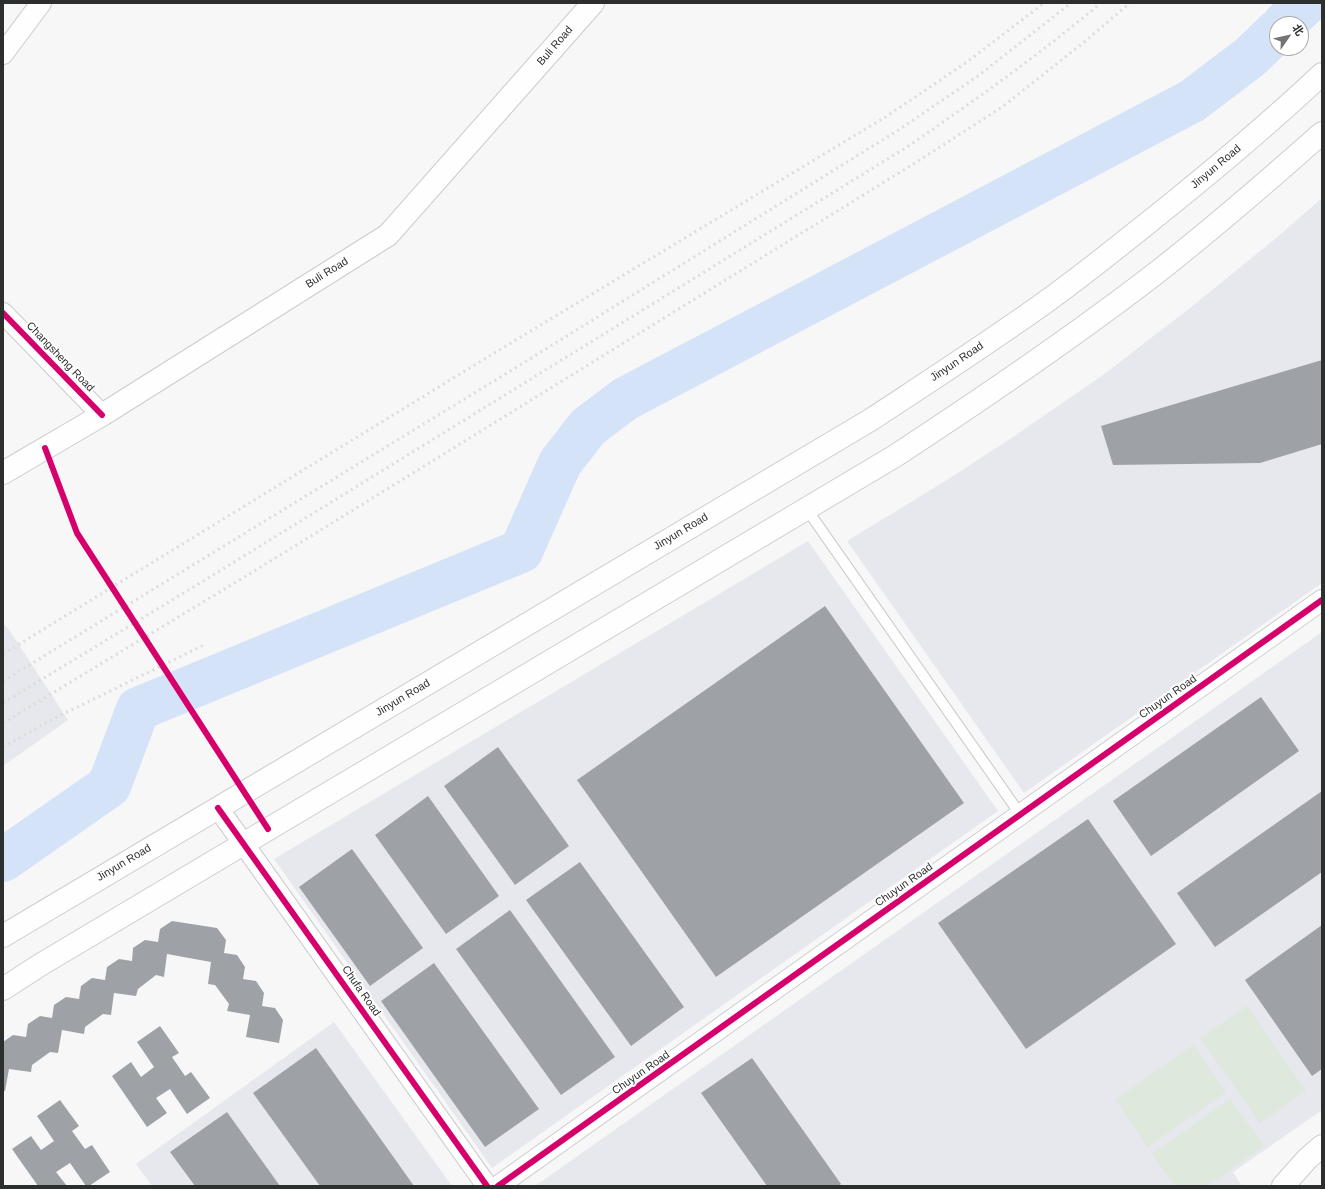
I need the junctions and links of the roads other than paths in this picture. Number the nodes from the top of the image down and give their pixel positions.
1 (41, 3) edge
2 (593, 3) edge
3 (3, 54) edge
4 (1322, 74) edge
5 (1322, 133) edge
6 (3, 313) edge
7 (102, 415) junction
8 (3, 473) edge
9 (806, 508) junction
10 (1322, 600) edge
11 (218, 808) junction
12 (1020, 814) junction
13 (244, 843) junction
14 (3, 936) edge
15 (3, 989) edge
16 (1322, 1146) edge
17 (487, 1186) edge
18 (498, 1186) edge
19 (1283, 1186) edge

1 - 3 street
2 - 7 main road, Buli Road
4 - 11 main road, Jinyun Road
5 - 9 main road
6 - 7 street, Changsheng Road
7 - 8 main road, Buli Road
9 - 12 lane
9 - 13 main road
10 - 12 street, Chuyun Road
11 - 13 street, Chufa Road
11 - 14 main road, Jinyun Road
12 - 18 street, Chuyun Road
13 - 15 main road
13 - 17 street, Chufa Road
16 - 19 main road

